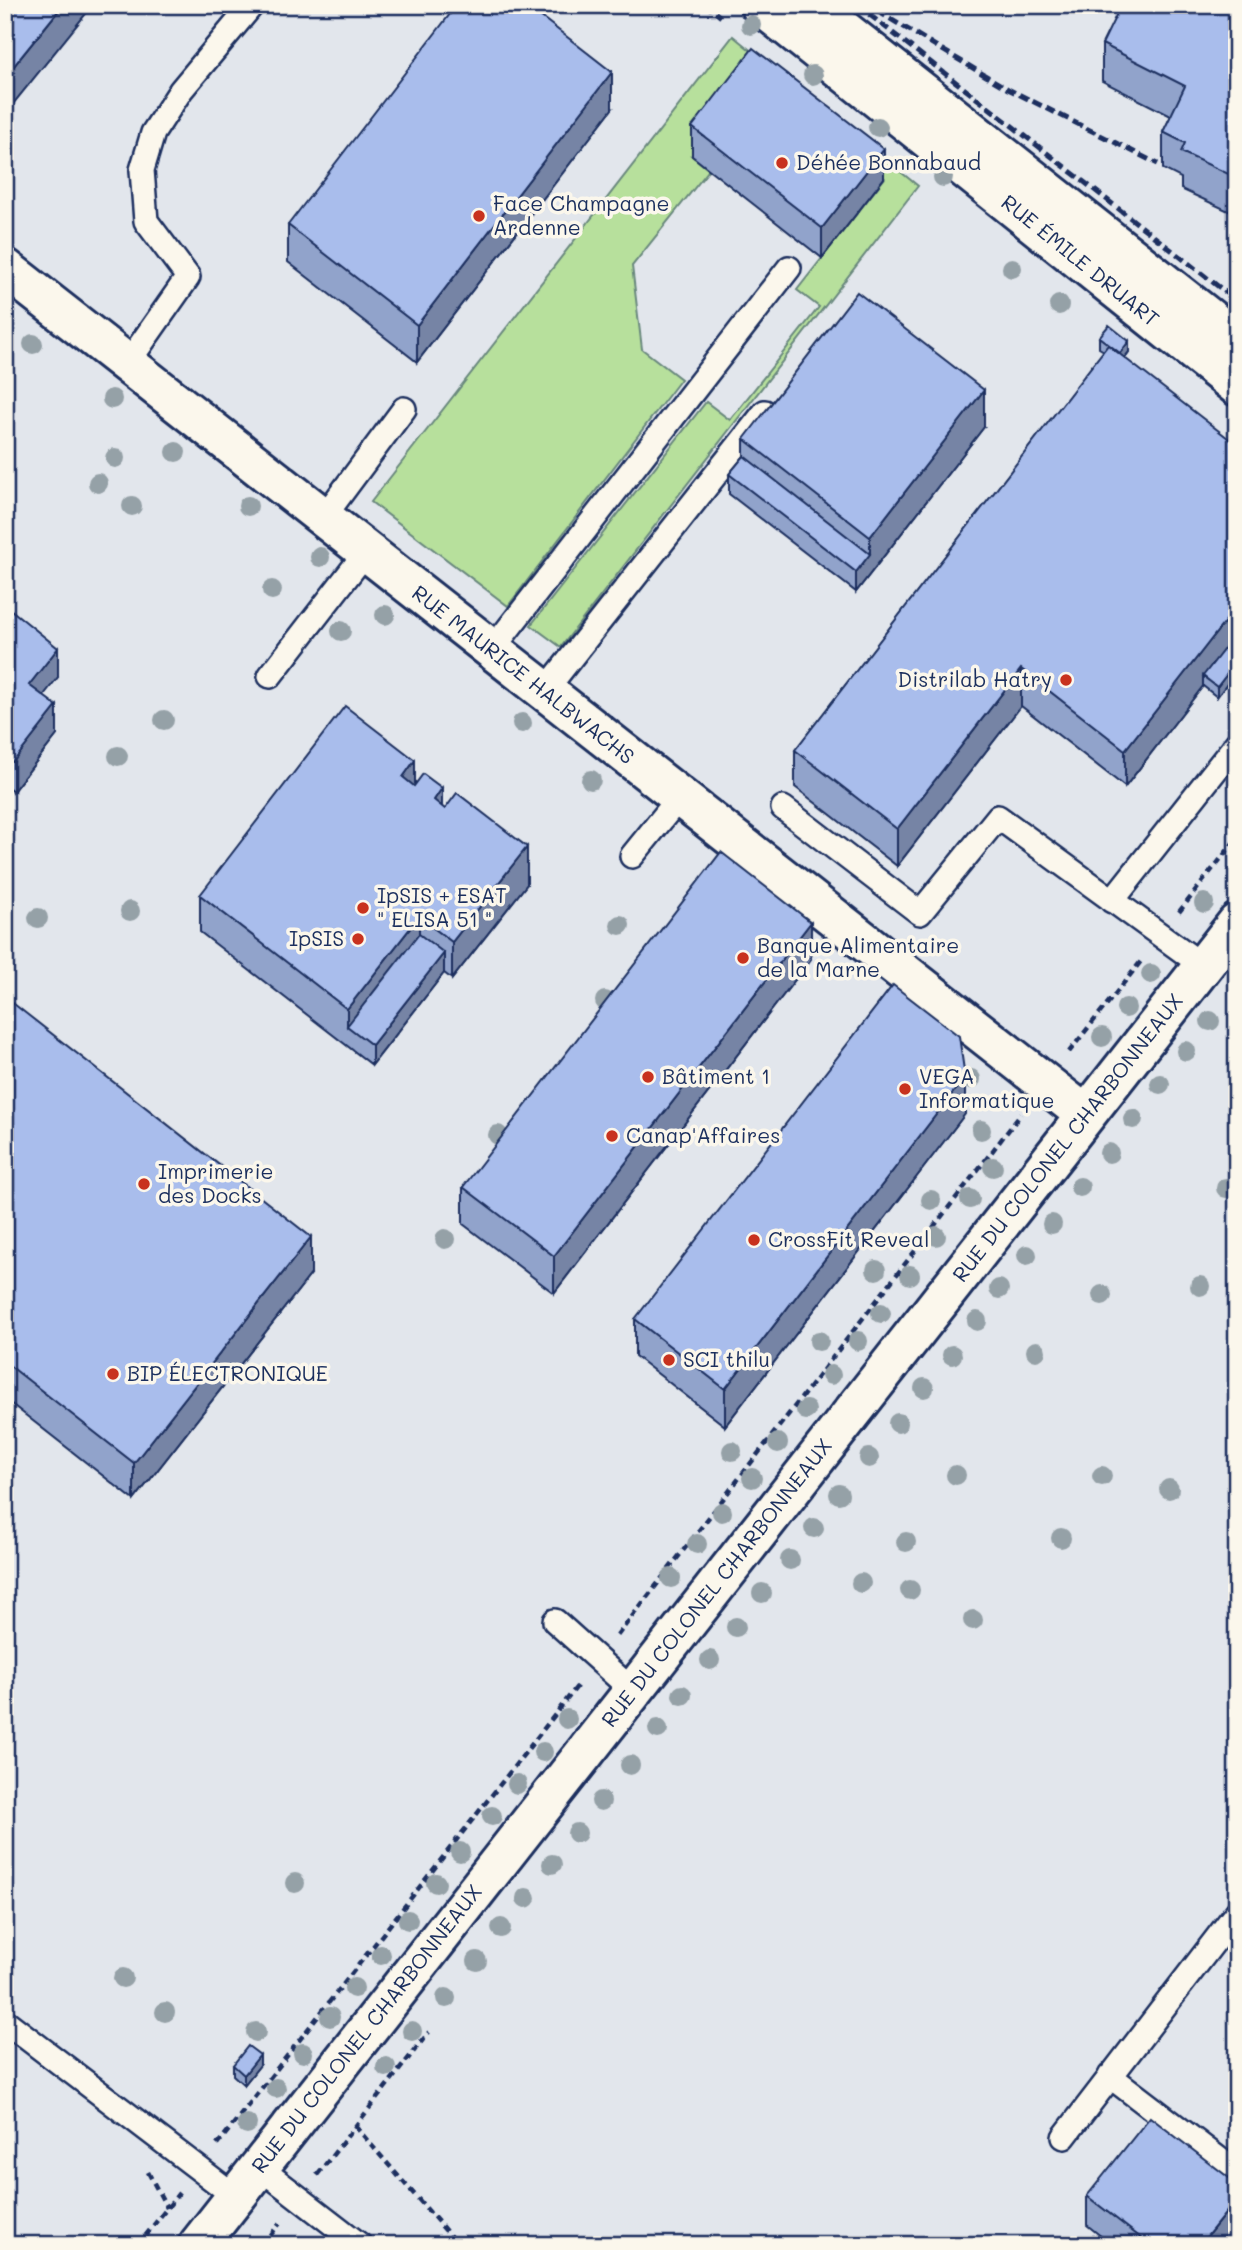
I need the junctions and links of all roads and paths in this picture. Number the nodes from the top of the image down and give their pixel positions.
1 (252, 5) edge
2 (760, 5) edge
3 (812, 5) edge
4 (5, 268) edge
5 (789, 268) dead end
6 (1237, 340) edge
7 (127, 364) junction
8 (1237, 386) edge
9 (776, 398) edge
10 (404, 409) dead end
11 (323, 518) junction
12 (366, 552) junction
13 (491, 651) junction
14 (270, 676) dead end
15 (544, 692) junction
16 (1237, 743) edge
17 (680, 798) junction
18 (783, 808) dead end
19 (1237, 838) edge
20 (632, 856) dead end
21 (1112, 901) junction
22 (1237, 923) edge
23 (1161, 935) junction
24 (1203, 966) junction
25 (1045, 1084) junction
26 (1086, 1115) junction
27 (555, 1621) dead end
28 (598, 1660) junction
29 (632, 1690) junction
30 (1237, 1912) edge
31 (5, 2021) edge
32 (429, 2032) dead end
33 (1110, 2076) junction
34 (355, 2126) junction
35 (1064, 2137) dead end
36 (259, 2167) junction
37 (198, 2169) junction
38 (1237, 2172) edge
39 (236, 2197) junction
40 (300, 2198) junction
41 (138, 2245) edge
42 (198, 2245) edge
43 (263, 2245) edge
44 (360, 2245) edge
45 (458, 2245) edge

1 - 7 lane
2 - 8 street, RUE ÉMILE DRUART
3 - 6 street, RUE ÉMILE DRUART
4 - 7 street, RUE MAURICE HALBWACHS
5 - 13 lane
7 - 11 street, RUE MAURICE HALBWACHS
9 - 15 lane
10 - 11 lane
11 - 12 street, RUE MAURICE HALBWACHS
12 - 13 street, RUE MAURICE HALBWACHS
12 - 14 lane
13 - 15 street, RUE MAURICE HALBWACHS
15 - 17 street, RUE MAURICE HALBWACHS
16 - 21 lane
17 - 20 lane
17 - 25 street, RUE MAURICE HALBWACHS
18 - 21 lane
19 - 23 path
21 - 23 lane
22 - 24 street, RUE DU COLONEL CHARBONNEAUX
23 - 24 lane
23 - 25 path
24 - 26 street, RUE DU COLONEL CHARBONNEAUX
25 - 26 street, RUE MAURICE HALBWACHS
25 - 28 path
26 - 29 street, RUE DU COLONEL CHARBONNEAUX
27 - 28 lane
28 - 29 lane
28 - 37 path
29 - 36 street, RUE DU COLONEL CHARBONNEAUX
30 - 33 lane
31 - 37 lane
32 - 34 path
33 - 35 lane
33 - 38 lane
34 - 40 path
34 - 45 path
36 - 39 street, RUE DU COLONEL CHARBONNEAUX
36 - 40 lane
37 - 39 lane
37 - 41 path
39 - 42 street, RUE DU COLONEL CHARBONNEAUX
40 - 43 path
40 - 44 lane

